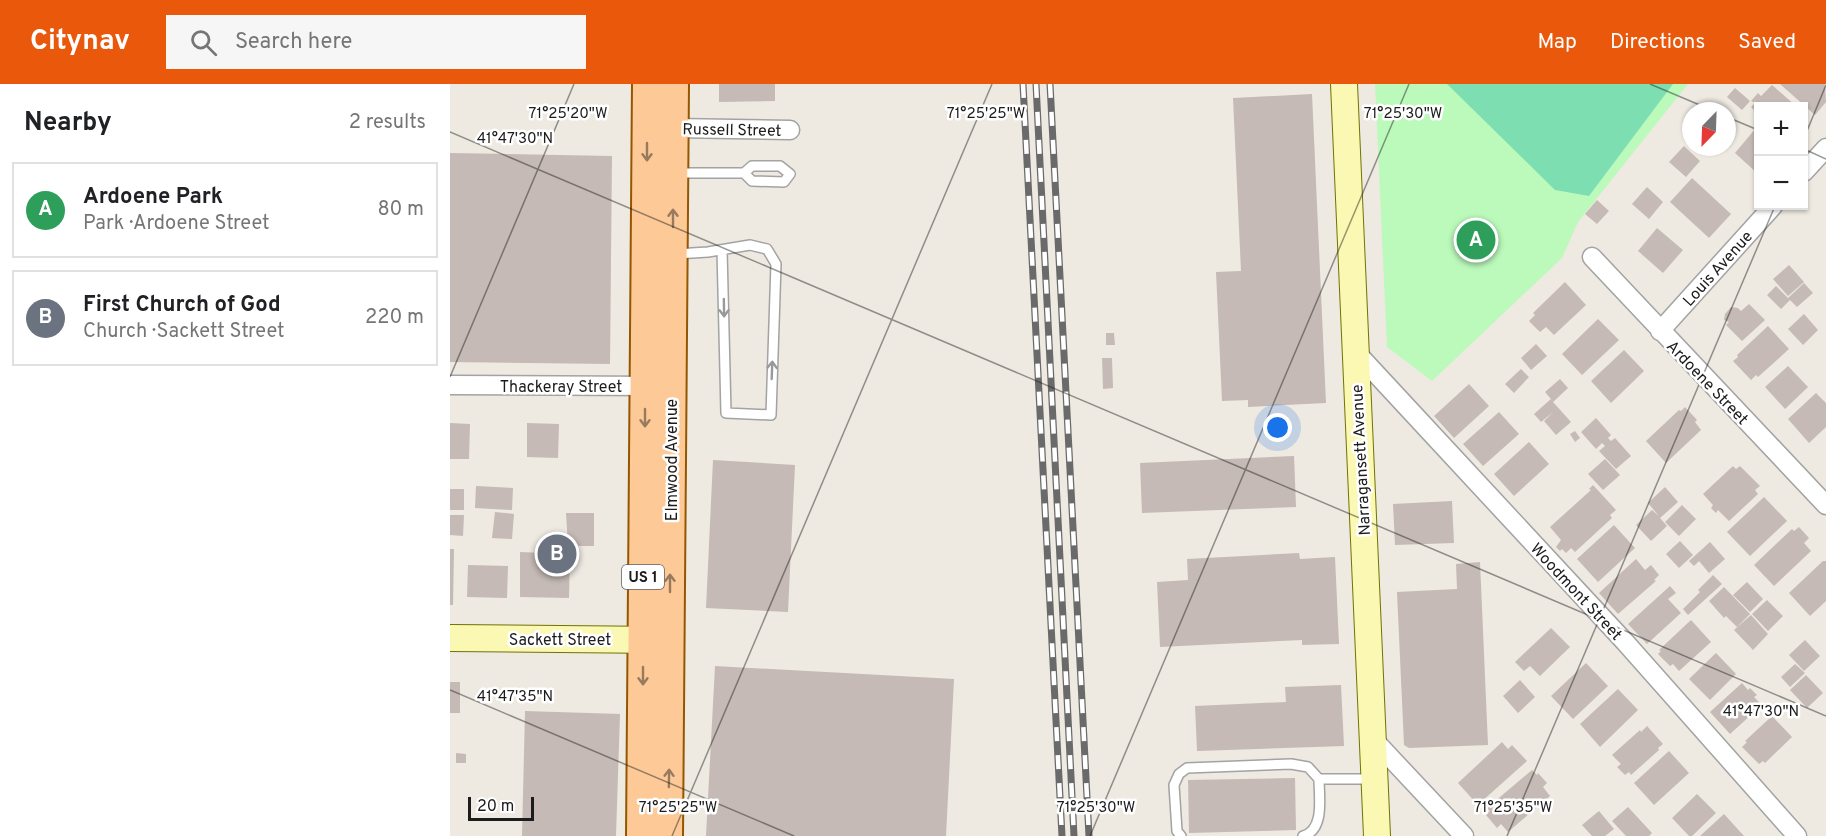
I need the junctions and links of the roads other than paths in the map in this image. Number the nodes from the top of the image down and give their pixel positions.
1 (647, 84) edge
2 (674, 84) edge
3 (1344, 84) edge
4 (674, 128) junction
5 (790, 130) dead end
6 (1824, 154) edge
7 (1808, 168) edge
8 (673, 173) junction
9 (744, 173) dead end
10 (1769, 210) edge
11 (722, 250) junction
12 (673, 254) junction
13 (1592, 257) dead end
14 (1660, 331) junction
15 (1354, 350) junction
16 (450, 385) edge
17 (658, 386) junction
18 (1826, 505) edge
19 (450, 638) edge
20 (657, 640) junction
21 (1373, 739) junction
22 (1319, 779) junction
23 (1374, 779) junction
24 (641, 836) edge
25 (668, 836) edge
26 (1181, 836) edge
27 (1303, 836) edge
28 (1377, 836) edge
29 (1464, 836) edge
30 (1797, 836) edge

1 -> 17 main road, Elmwood Avenue / US 1
2 - 4 main road, Elmwood Avenue / US 1
3 - 15 street, Narragansett Avenue
4 - 5 street, Russell Street
4 - 8 main road, Elmwood Avenue / US 1
6 - 7 street
8 - 9 lane
12 -> 8 main road, Elmwood Avenue / US 1
10 - 14 street, Louis Avenue
11 -> 11 lane
11 - 12 lane
12 - 17 main road, Elmwood Avenue / US 1
13 - 14 street, Ardoene Street
14 - 18 street, Ardoene Street
15 - 21 street, Narragansett Avenue
15 - 30 street, Woodmont Street
16 - 17 street, Thackeray Street
17 - 20 main road, Elmwood Avenue / US 1
19 - 20 street, Sackett Street
20 -> 24 main road, Elmwood Avenue / US 1
25 -> 20 main road, Elmwood Avenue / US 1
21 - 23 street, Narragansett Avenue
21 - 29 street
22 - 23 lane
22 - 26 lane
22 - 27 lane
23 - 28 street, Narragansett Avenue

